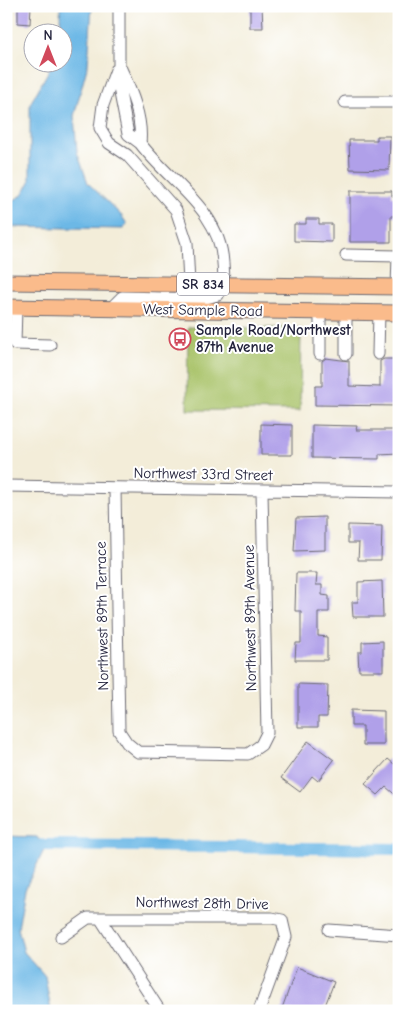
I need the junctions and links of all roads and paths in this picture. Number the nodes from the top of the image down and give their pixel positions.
1 (119, 6) edge
2 (118, 64) junction
3 (345, 102) dead end
4 (399, 102) edge
5 (140, 143) junction
6 (127, 155) junction
7 (346, 255) dead end
8 (398, 256) edge
9 (6, 282) edge
10 (189, 284) junction
11 (225, 285) junction
12 (398, 287) edge
13 (11, 307) edge
14 (111, 308) junction
15 (320, 312) junction
16 (346, 312) junction
17 (379, 312) junction
18 (399, 313) edge
19 (11, 344) edge
20 (50, 345) dead end
21 (320, 354) dead end
22 (346, 354) dead end
23 (378, 354) dead end
24 (6, 486) edge
25 (115, 488) junction
26 (262, 490) junction
27 (399, 492) edge
28 (261, 744) joint
29 (96, 918) junction
30 (329, 930) dead end
31 (399, 935) edge
32 (61, 937) dead end
33 (150, 1011) edge
34 (160, 1011) edge
35 (260, 1011) edge

1 - 2 street
2 - 5 street
2 - 6 street
3 - 4 street
5 - 6 street
5 - 11 street
6 - 10 street
7 - 8 street
8 - 12 street
9 - 10 main road, West Sample Road / SR 834
10 - 11 main road, West Sample Road / SR 834
11 - 12 main road, West Sample Road / SR 834
11 - 14 street
13 - 14 main road, West Sample Road / SR 834
13 - 19 street
14 - 15 main road, West Sample Road / SR 834
15 - 16 main road, West Sample Road / SR 834
15 - 21 street
16 - 17 main road, West Sample Road / SR 834
16 - 22 street
17 - 18 main road, West Sample Road / SR 834
17 - 23 street
19 - 20 street
24 - 25 street, Northwest 33rd Street
25 - 26 street, Northwest 33rd Street
25 - 28 street, Northwest 89th Terrace
26 - 27 street, Northwest 33rd Street
26 - 28 street, Northwest 89th Avenue
29 - 32 street, Northwest 28th Drive
29 - 33 street
29 - 34 street
29 - 35 street, Northwest 28th Drive
30 - 31 street

